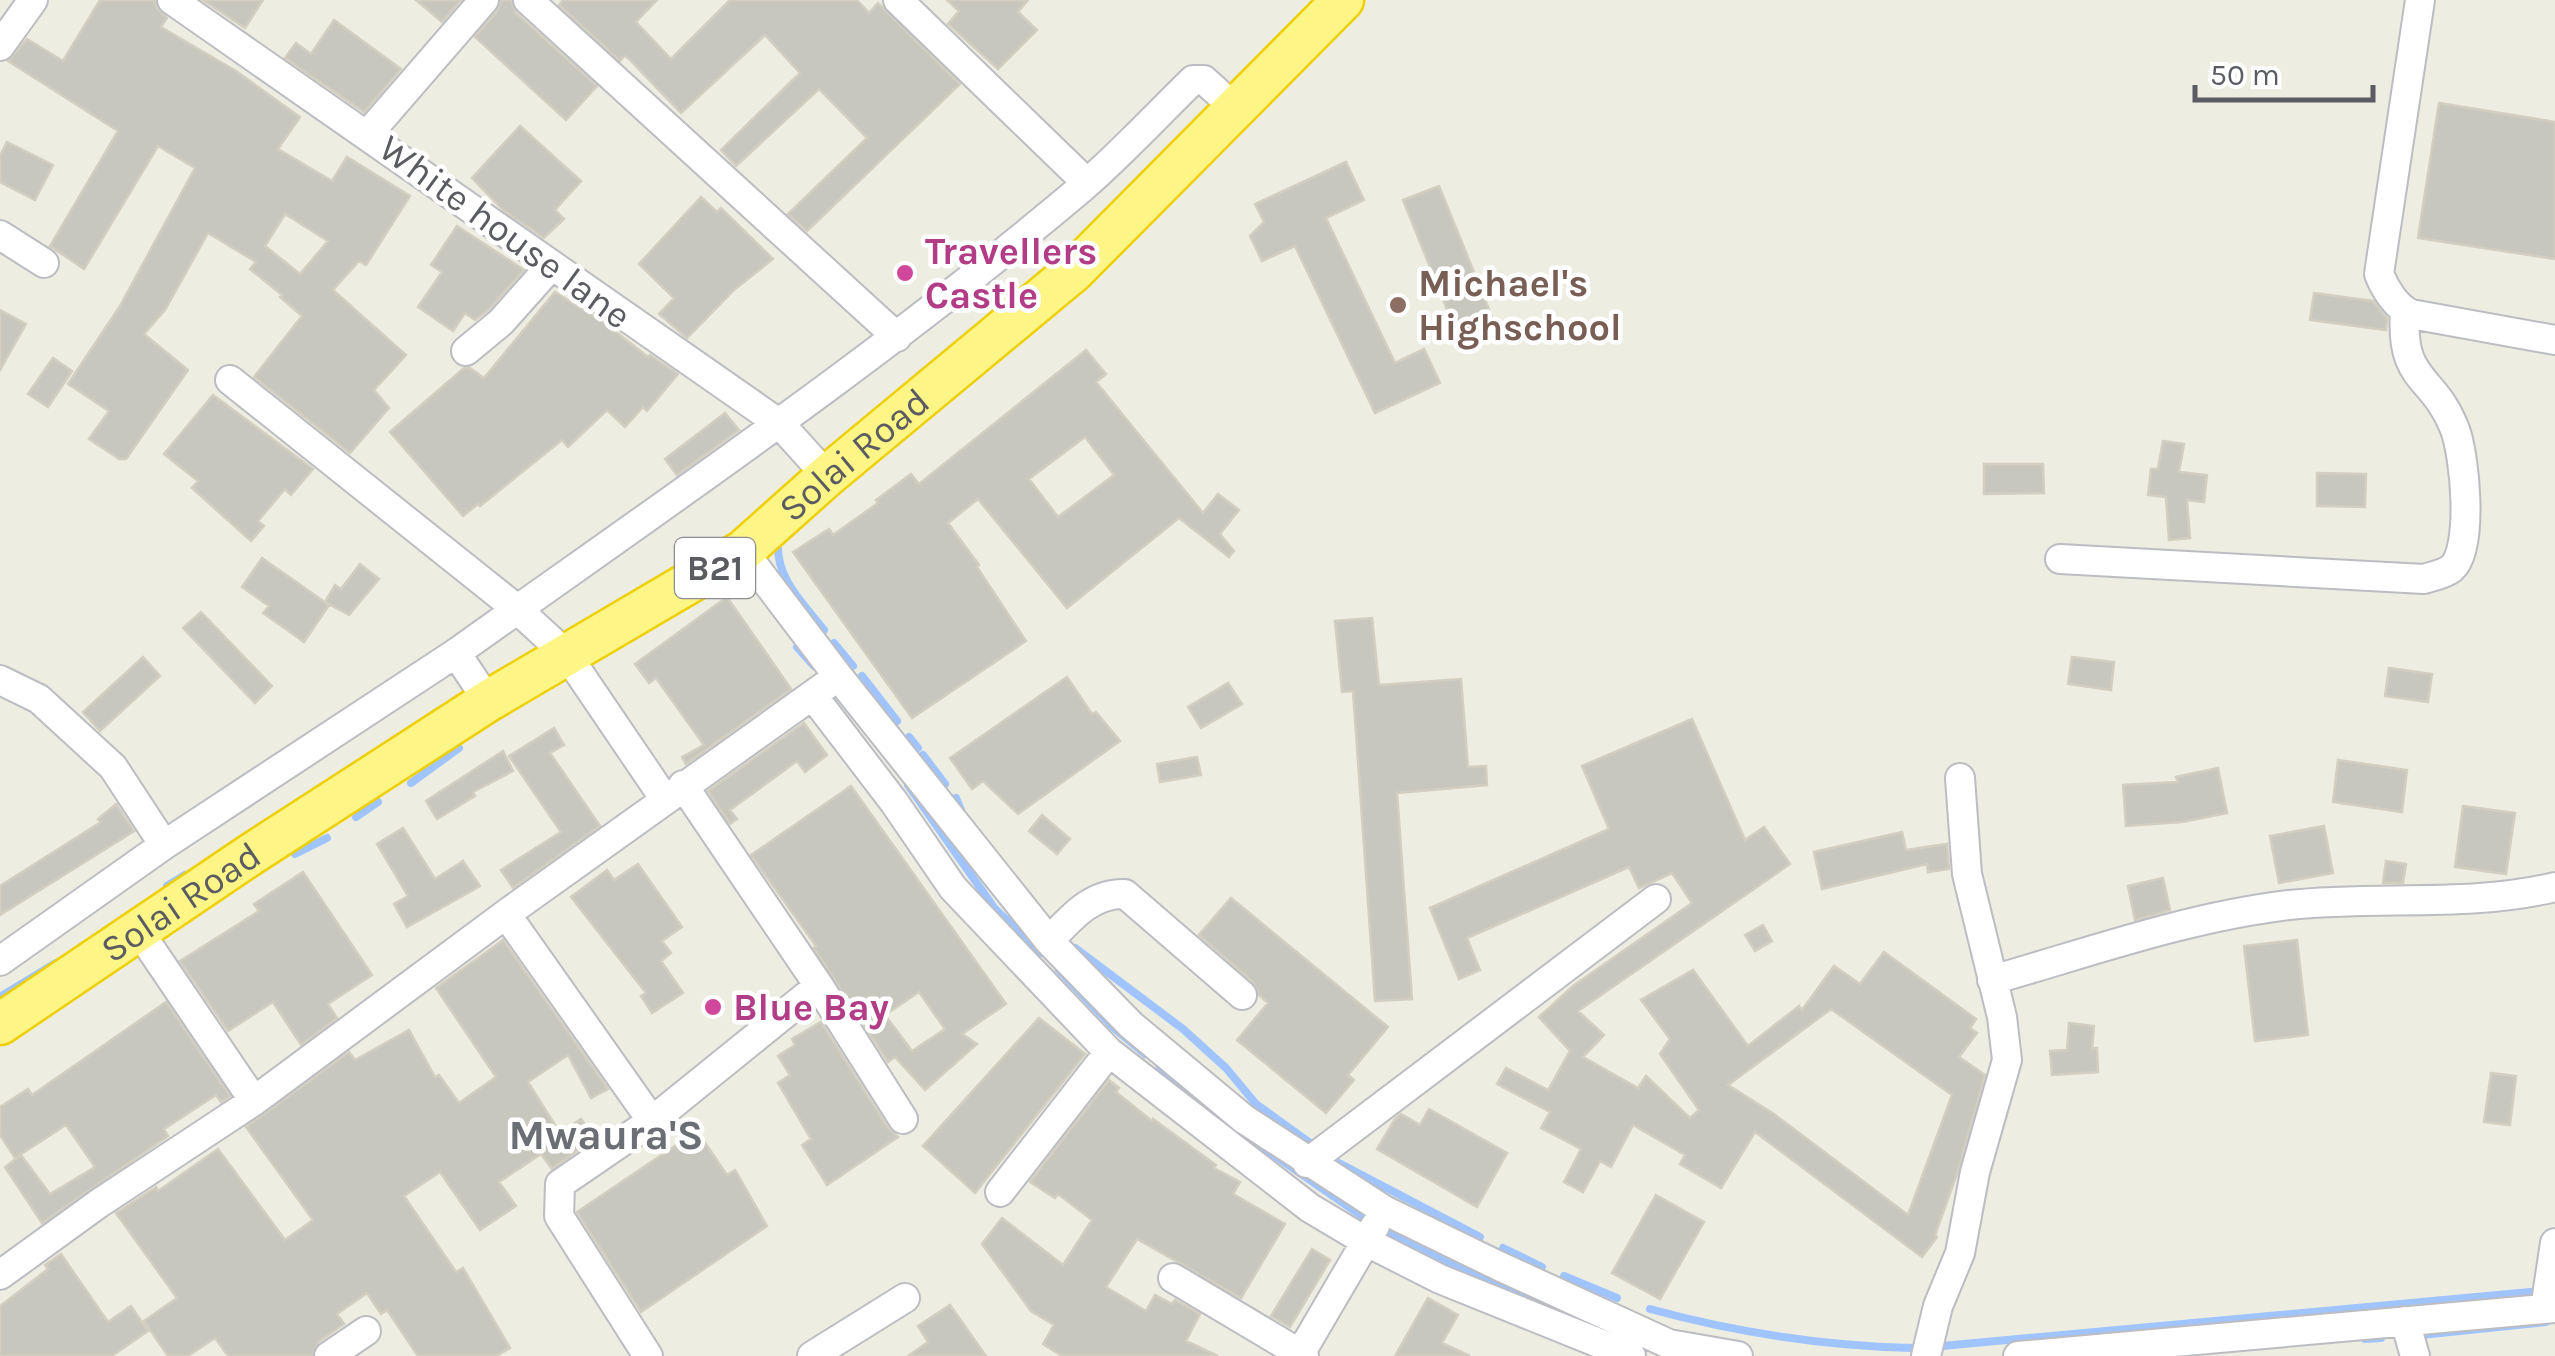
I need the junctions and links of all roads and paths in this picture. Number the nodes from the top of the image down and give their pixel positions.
1 (33, 0) edge
2 (172, 0) edge
3 (484, 0) edge
4 (528, 0) edge
5 (898, 0) edge
6 (1343, 0) edge
7 (2420, 0) edge
8 (0, 46) edge
9 (1236, 109) junction
10 (368, 134) junction
11 (1087, 183) junction
12 (0, 235) edge
13 (44, 262) dead end
14 (550, 266) junction
15 (2405, 312) junction
16 (897, 337) junction
17 (2555, 340) edge
18 (466, 351) dead end
19 (230, 380) dead end
20 (780, 424) junction
21 (827, 476) junction
22 (744, 551) junction
23 (2060, 560) dead end
24 (518, 609) junction
25 (456, 653) junction
26 (567, 655) junction
27 (838, 676) junction
28 (0, 680) edge
29 (813, 696) junction
30 (488, 701) junction
31 (1960, 778) dead end
32 (674, 792) junction
33 (164, 845) junction
34 (2555, 888) edge
35 (1656, 899) dead end
36 (506, 914) junction
37 (138, 930) junction
38 (1048, 941) junction
39 (0, 961) edge
40 (1992, 980) junction
41 (819, 986) junction
42 (1242, 995) dead end
43 (0, 1024) edge
44 (1108, 1052) junction
45 (254, 1100) junction
46 (903, 1119) dead end
47 (652, 1121) junction
48 (1307, 1162) junction
49 (1000, 1192) dead end
50 (1384, 1210) junction
51 (1367, 1242) junction
52 (2555, 1244) edge
53 (0, 1274) edge
54 (1173, 1278) dead end
55 (904, 1298) dead end
56 (2550, 1309) edge
57 (2405, 1321) junction
58 (366, 1331) dead end
59 (1302, 1355) edge
60 (329, 1356) edge
61 (648, 1356) edge
62 (812, 1356) edge
63 (1631, 1356) edge
64 (1738, 1356) edge
65 (1926, 1356) edge
66 (2018, 1356) edge
67 (2415, 1356) edge

1 - 8 street
2 - 10 street, White house lane
3 - 10 street
4 - 16 street
5 - 11 street
6 - 9 highway, Solai Road / B21
7 - 15 street
9 - 11 street
9 - 21 highway, Solai Road / B21
10 - 14 street, White house lane
11 - 16 street
12 - 13 street
14 - 18 street
14 - 20 street, White house lane
15 - 17 street
15 - 23 street
16 - 20 street
19 - 24 street
20 - 21 street, White house lane
20 - 24 street
21 - 22 highway, Solai Road / B21
22 - 26 highway, Solai Road / B21
22 - 27 street
24 - 25 street
24 - 26 street
25 - 30 street
25 - 33 street
26 - 30 highway, Solai Road / B21
26 - 32 street
27 - 29 street
27 - 38 street
28 - 33 street
29 - 32 street
29 - 44 street
30 - 37 highway, Solai Road / B21
31 - 40 street
32 - 36 street
32 - 41 street
33 - 39 street
34 - 40 street
35 - 48 street
36 - 45 street
36 - 47 street
37 - 43 highway, Solai Road / B21
37 - 45 street
38 - 42 street
38 - 48 street
40 - 65 street
41 - 46 street
41 - 47 street
44 - 49 street
44 - 51 street
45 - 53 street
47 - 61 street
48 - 50 street
50 - 51 street
50 - 64 street
51 - 59 street
51 - 63 street
52 - 56 street
54 - 59 street
55 - 62 street
56 - 57 street
57 - 66 street
57 - 67 street
58 - 60 street

